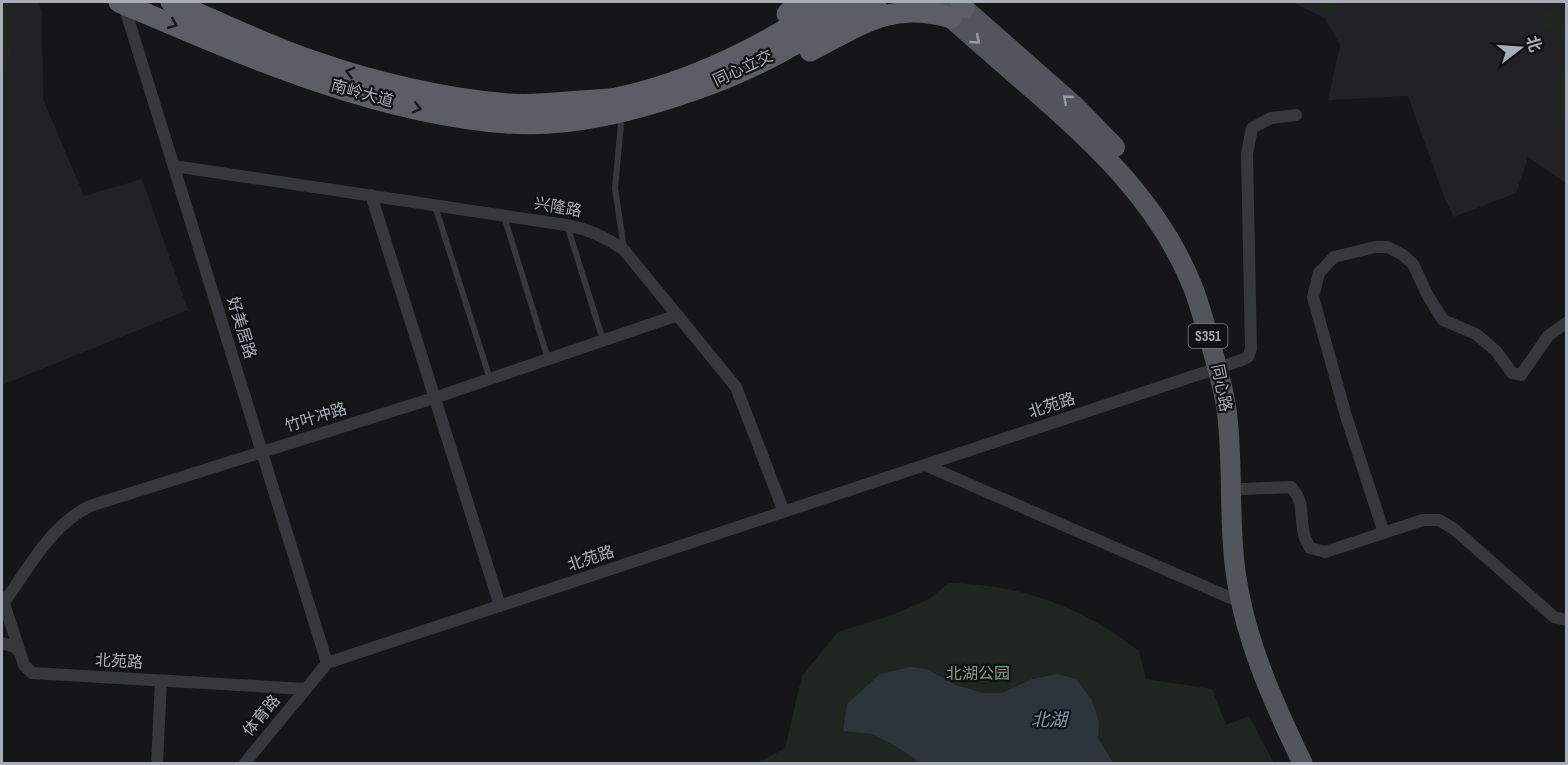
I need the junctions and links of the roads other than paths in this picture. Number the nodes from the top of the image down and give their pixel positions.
1 (122, 2) edge
2 (171, 2) edge
3 (806, 2) edge
4 (830, 2) edge
5 (855, 2) edge
6 (876, 2) edge
7 (932, 2) edge
8 (958, 7) edge
9 (793, 8) edge
10 (810, 51) junction
11 (618, 112) junction
12 (508, 114) junction
13 (1296, 115) dead end
14 (174, 166) junction
15 (371, 195) junction
16 (435, 205) junction
17 (503, 215) junction
18 (566, 225) junction
19 (624, 250) junction
20 (678, 315) junction
21 (1566, 323) edge
22 (603, 340) junction
23 (548, 359) junction
24 (1224, 366) junction
25 (490, 379) junction
26 (434, 398) junction
27 (262, 452) junction
28 (925, 465) junction
29 (1243, 489) junction
30 (784, 512) junction
31 (1384, 533) junction
32 (2, 602) edge
33 (1240, 602) junction
34 (500, 606) junction
35 (1566, 620) edge
36 (2, 643) edge
37 (20, 654) junction
38 (327, 663) junction
39 (161, 681) junction
40 (306, 689) junction
41 (157, 764) edge
42 (244, 764) edge
43 (1303, 764) edge
44 (1317, 764) edge

1 -> 12 highway, 南岭大道
1 - 14 street, 好美居路
12 -> 2 highway, 南岭大道
3 - 9 highway
4 - 11 highway, 同心立交
5 - 11 highway, 同心立交
6 - 10 highway
7 - 8 main road, 同心路 / S351
8 - 10 highway
8 - 24 main road, 同心路 / S351
9 - 12 highway
10 - 11 highway
11 - 12 highway, 南岭大道
11 - 19 lane
13 - 24 street
14 - 15 street, 兴隆路
14 - 27 street, 好美居路
15 - 16 street, 兴隆路
15 - 26 street
16 - 17 street, 兴隆路
16 - 25 lane
17 - 18 street, 兴隆路
17 - 23 lane
18 - 19 street, 兴隆路
18 - 22 lane
19 - 20 street, 兴隆路
20 - 22 street, 竹叶冲路
20 - 30 street, 兴隆路
21 - 31 street
22 - 23 street, 竹叶冲路
23 - 25 street, 竹叶冲路
24 - 28 street, 北苑路
24 - 29 main road, 同心路 / S351
24 - 33 main road, 同心路 / S351
25 - 26 street, 竹叶冲路
26 - 27 street, 竹叶冲路
26 - 34 street
27 - 32 street, 竹叶冲路
27 - 38 street, 好美居路
28 - 30 street, 北苑路
28 - 33 street
29 - 31 street
29 - 44 main road, 同心路 / S351
30 - 34 street, 北苑路
31 - 35 street
32 - 37 street, 北苑路
33 - 43 main road, 同心路 / S351
34 - 38 street, 北苑路
36 - 37 street
37 - 39 street, 北苑路
38 - 40 street
39 - 40 street, 北苑路
39 - 41 street
40 - 42 street, 体育路

